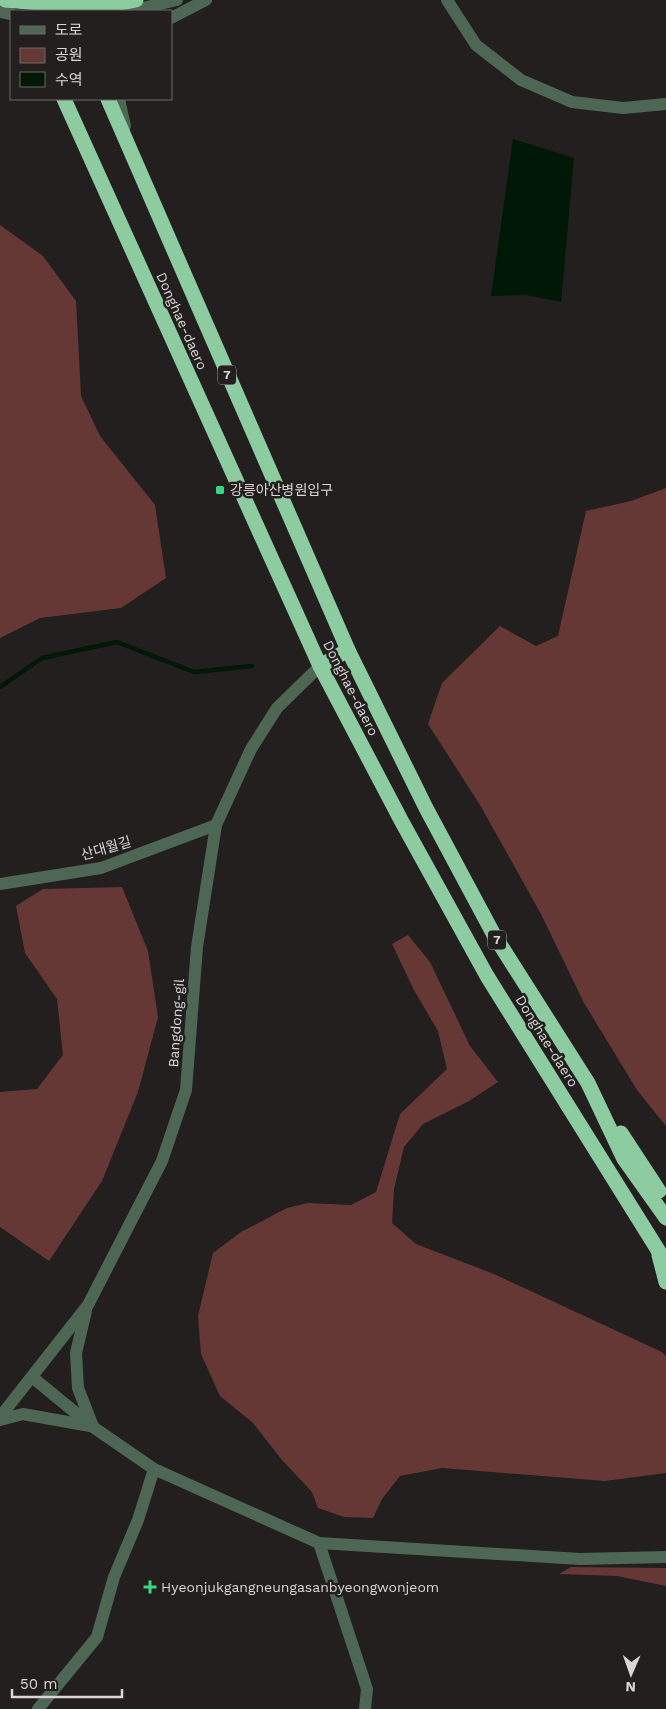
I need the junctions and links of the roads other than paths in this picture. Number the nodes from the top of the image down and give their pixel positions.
1 (5, 0) edge
2 (136, 0) edge
3 (177, 0) edge
4 (206, 0) edge
5 (447, 0) edge
6 (134, 10) edge
7 (172, 17) edge
8 (64, 100) edge
9 (108, 100) edge
10 (119, 100) edge
11 (666, 104) edge
12 (162, 227) junction
13 (348, 650) junction
14 (320, 666) junction
15 (216, 826) junction
16 (0, 884) edge
17 (588, 1083) junction
18 (666, 1201) edge
19 (666, 1218) edge
20 (663, 1258) edge
21 (666, 1282) edge
22 (88, 1305) junction
23 (32, 1377) junction
24 (0, 1419) edge
25 (92, 1427) junction
26 (154, 1469) junction
27 (319, 1543) junction
28 (666, 1557) edge
29 (38, 1709) edge
30 (365, 1709) edge

1 - 2 highway, bridge
3 - 6 street
4 - 7 street
5 - 11 street
8 - 14 highway, Donghae-daero
9 - 12 highway, Donghae-daero / 7
10 - 12 street
12 - 13 highway, Donghae-daero / 7
13 - 14 highway
13 - 17 highway, Donghae-daero / 7
14 - 15 street, Bangdong-gil
14 - 20 highway, Donghae-daero
15 - 16 street, 산대월길
15 - 22 street, Bangdong-gil
17 - 18 highway
17 - 19 highway, Donghae-daero / 7
20 - 21 highway, Donghae-daero
22 - 23 street, Bangdong-gil
22 - 25 street
23 - 24 street, Bangdong-gil
23 - 25 street
24 - 25 street
25 - 26 street
26 - 27 street
26 - 29 street
27 - 28 street
27 - 30 street

